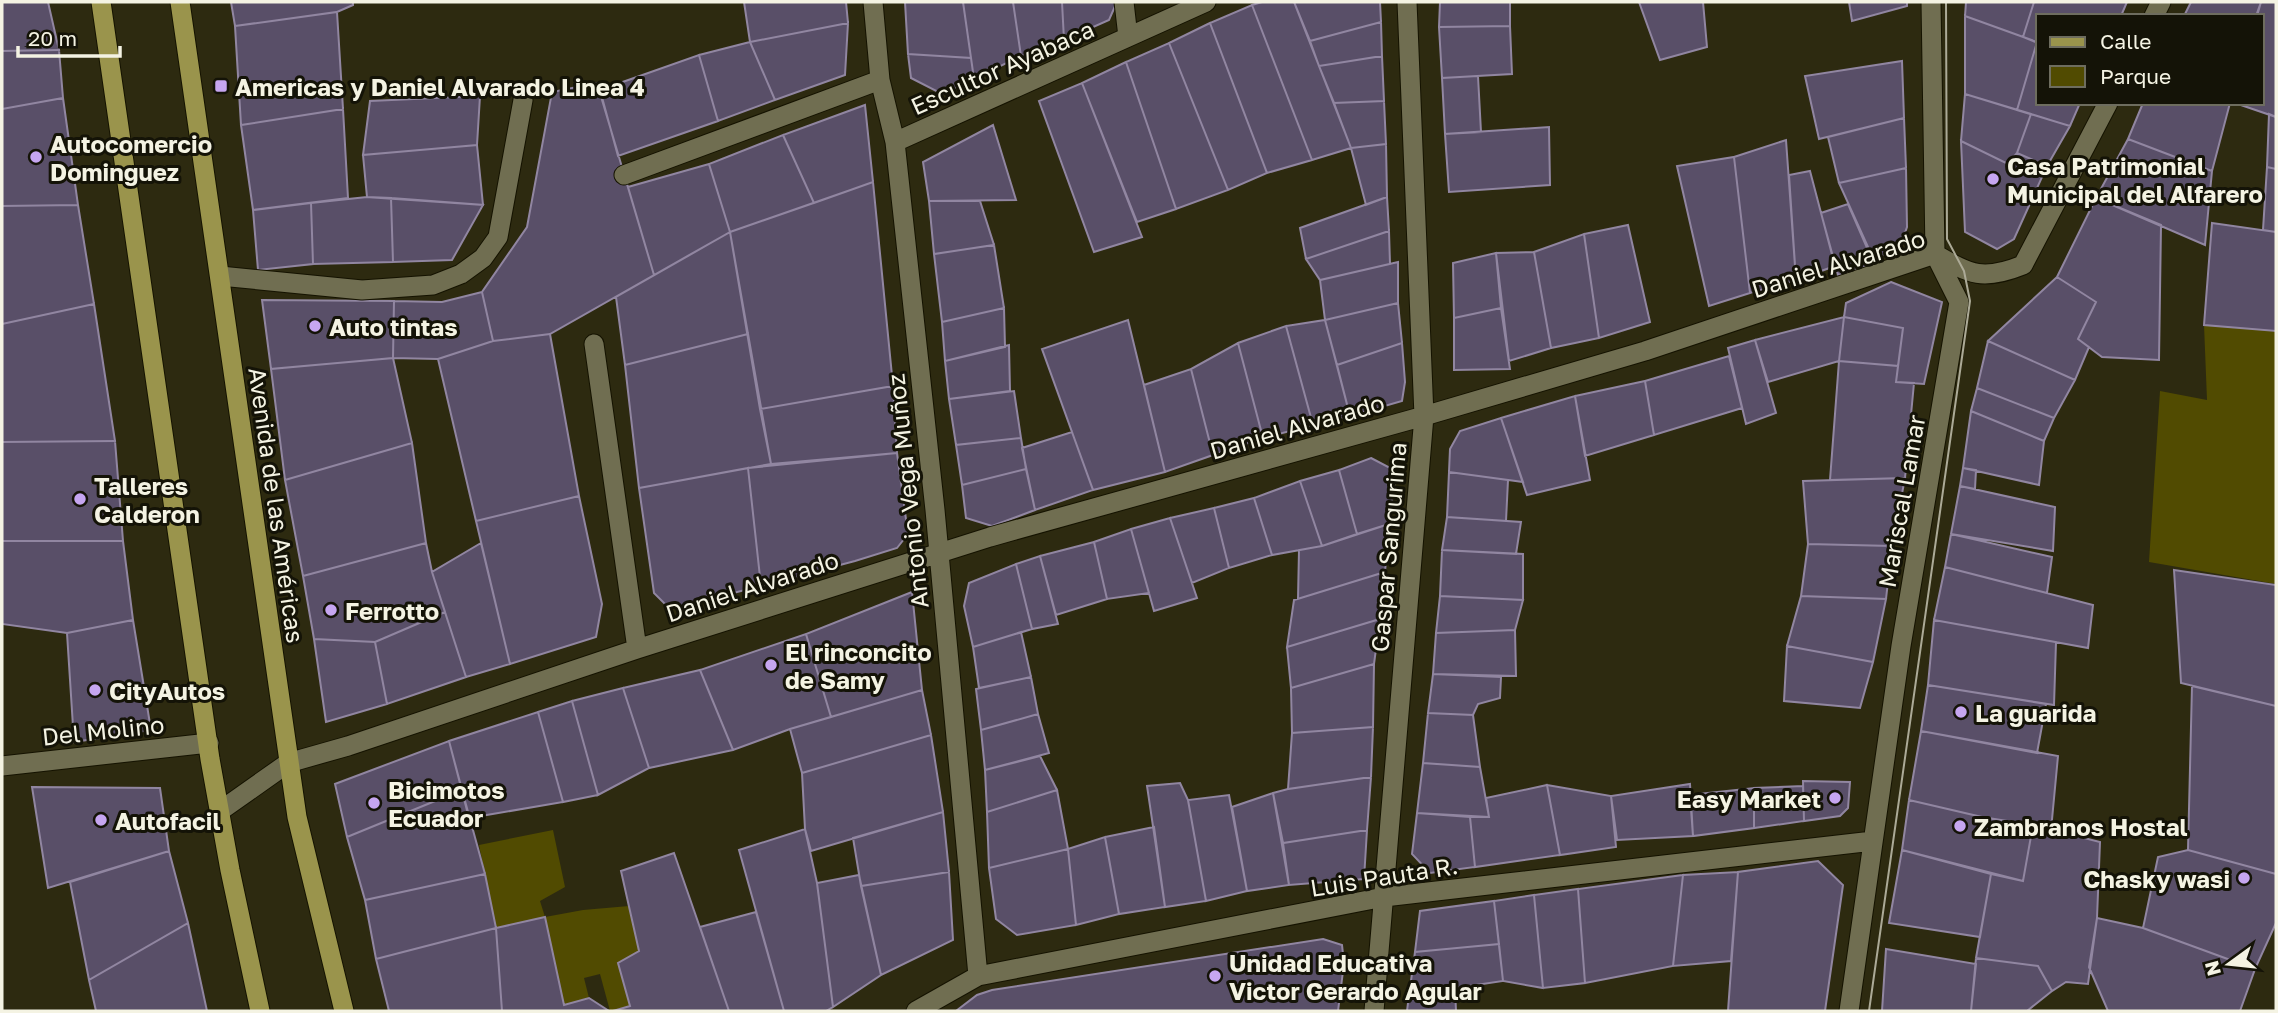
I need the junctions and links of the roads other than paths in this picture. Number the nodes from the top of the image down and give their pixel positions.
1 (101, 2) edge
2 (180, 2) edge
3 (873, 2) edge
4 (1124, 2) edge
5 (1206, 2) edge
6 (1407, 2) edge
7 (1931, 2) edge
8 (1128, 37) junction
9 (880, 80) junction
10 (523, 100) dead end
11 (2107, 105) edge
12 (895, 142) junction
13 (624, 175) dead end
14 (1936, 254) junction
15 (220, 276) junction
16 (594, 344) dead end
17 (1424, 416) junction
18 (939, 553) junction
19 (637, 649) junction
20 (209, 743) junction
21 (288, 763) junction
22 (2, 766) edge
23 (220, 811) junction
24 (1873, 841) junction
25 (1384, 897) junction
26 (978, 976) junction
27 (260, 1011) edge
28 (344, 1011) edge
29 (918, 1011) edge
30 (1374, 1011) edge
31 (1849, 1011) edge

1 - 20 main road
2 - 15 main road, Avenida de las Américas
3 - 9 street, Antonio Vega Muñoz
4 - 8 street
5 - 8 street, Escultor Ayabaca
6 - 17 street, Gaspar Sangurima
7 - 14 street, Mariscal Lamar
8 - 12 street, Escultor Ayabaca
9 - 12 street, Antonio Vega Muñoz
9 - 13 street
10 - 15 street
11 - 14 street, Daniel Alvarado
12 - 18 street, Antonio Vega Muñoz
14 - 17 street, Daniel Alvarado
14 - 24 street, Mariscal Lamar
15 - 21 main road, Avenida de las Américas
16 - 19 street, Daniel Alvarado
17 - 18 street, Daniel Alvarado
17 - 25 street, Gaspar Sangurima
18 - 19 street, Daniel Alvarado
18 - 26 street, Antonio Vega Muñoz
19 - 21 street, Daniel Alvarado
20 - 22 street, Del Molino
20 - 23 main road
21 - 23 street, Daniel Alvarado
21 - 28 main road, Avenida de las Américas
23 - 27 main road
24 - 25 street, Luis Pauta R.
24 - 31 street, Mariscal Lamar
25 - 26 street, Luis Pauta R.
25 - 30 street, Gaspar Sangurima
26 - 29 street, Luis Pauta R.

